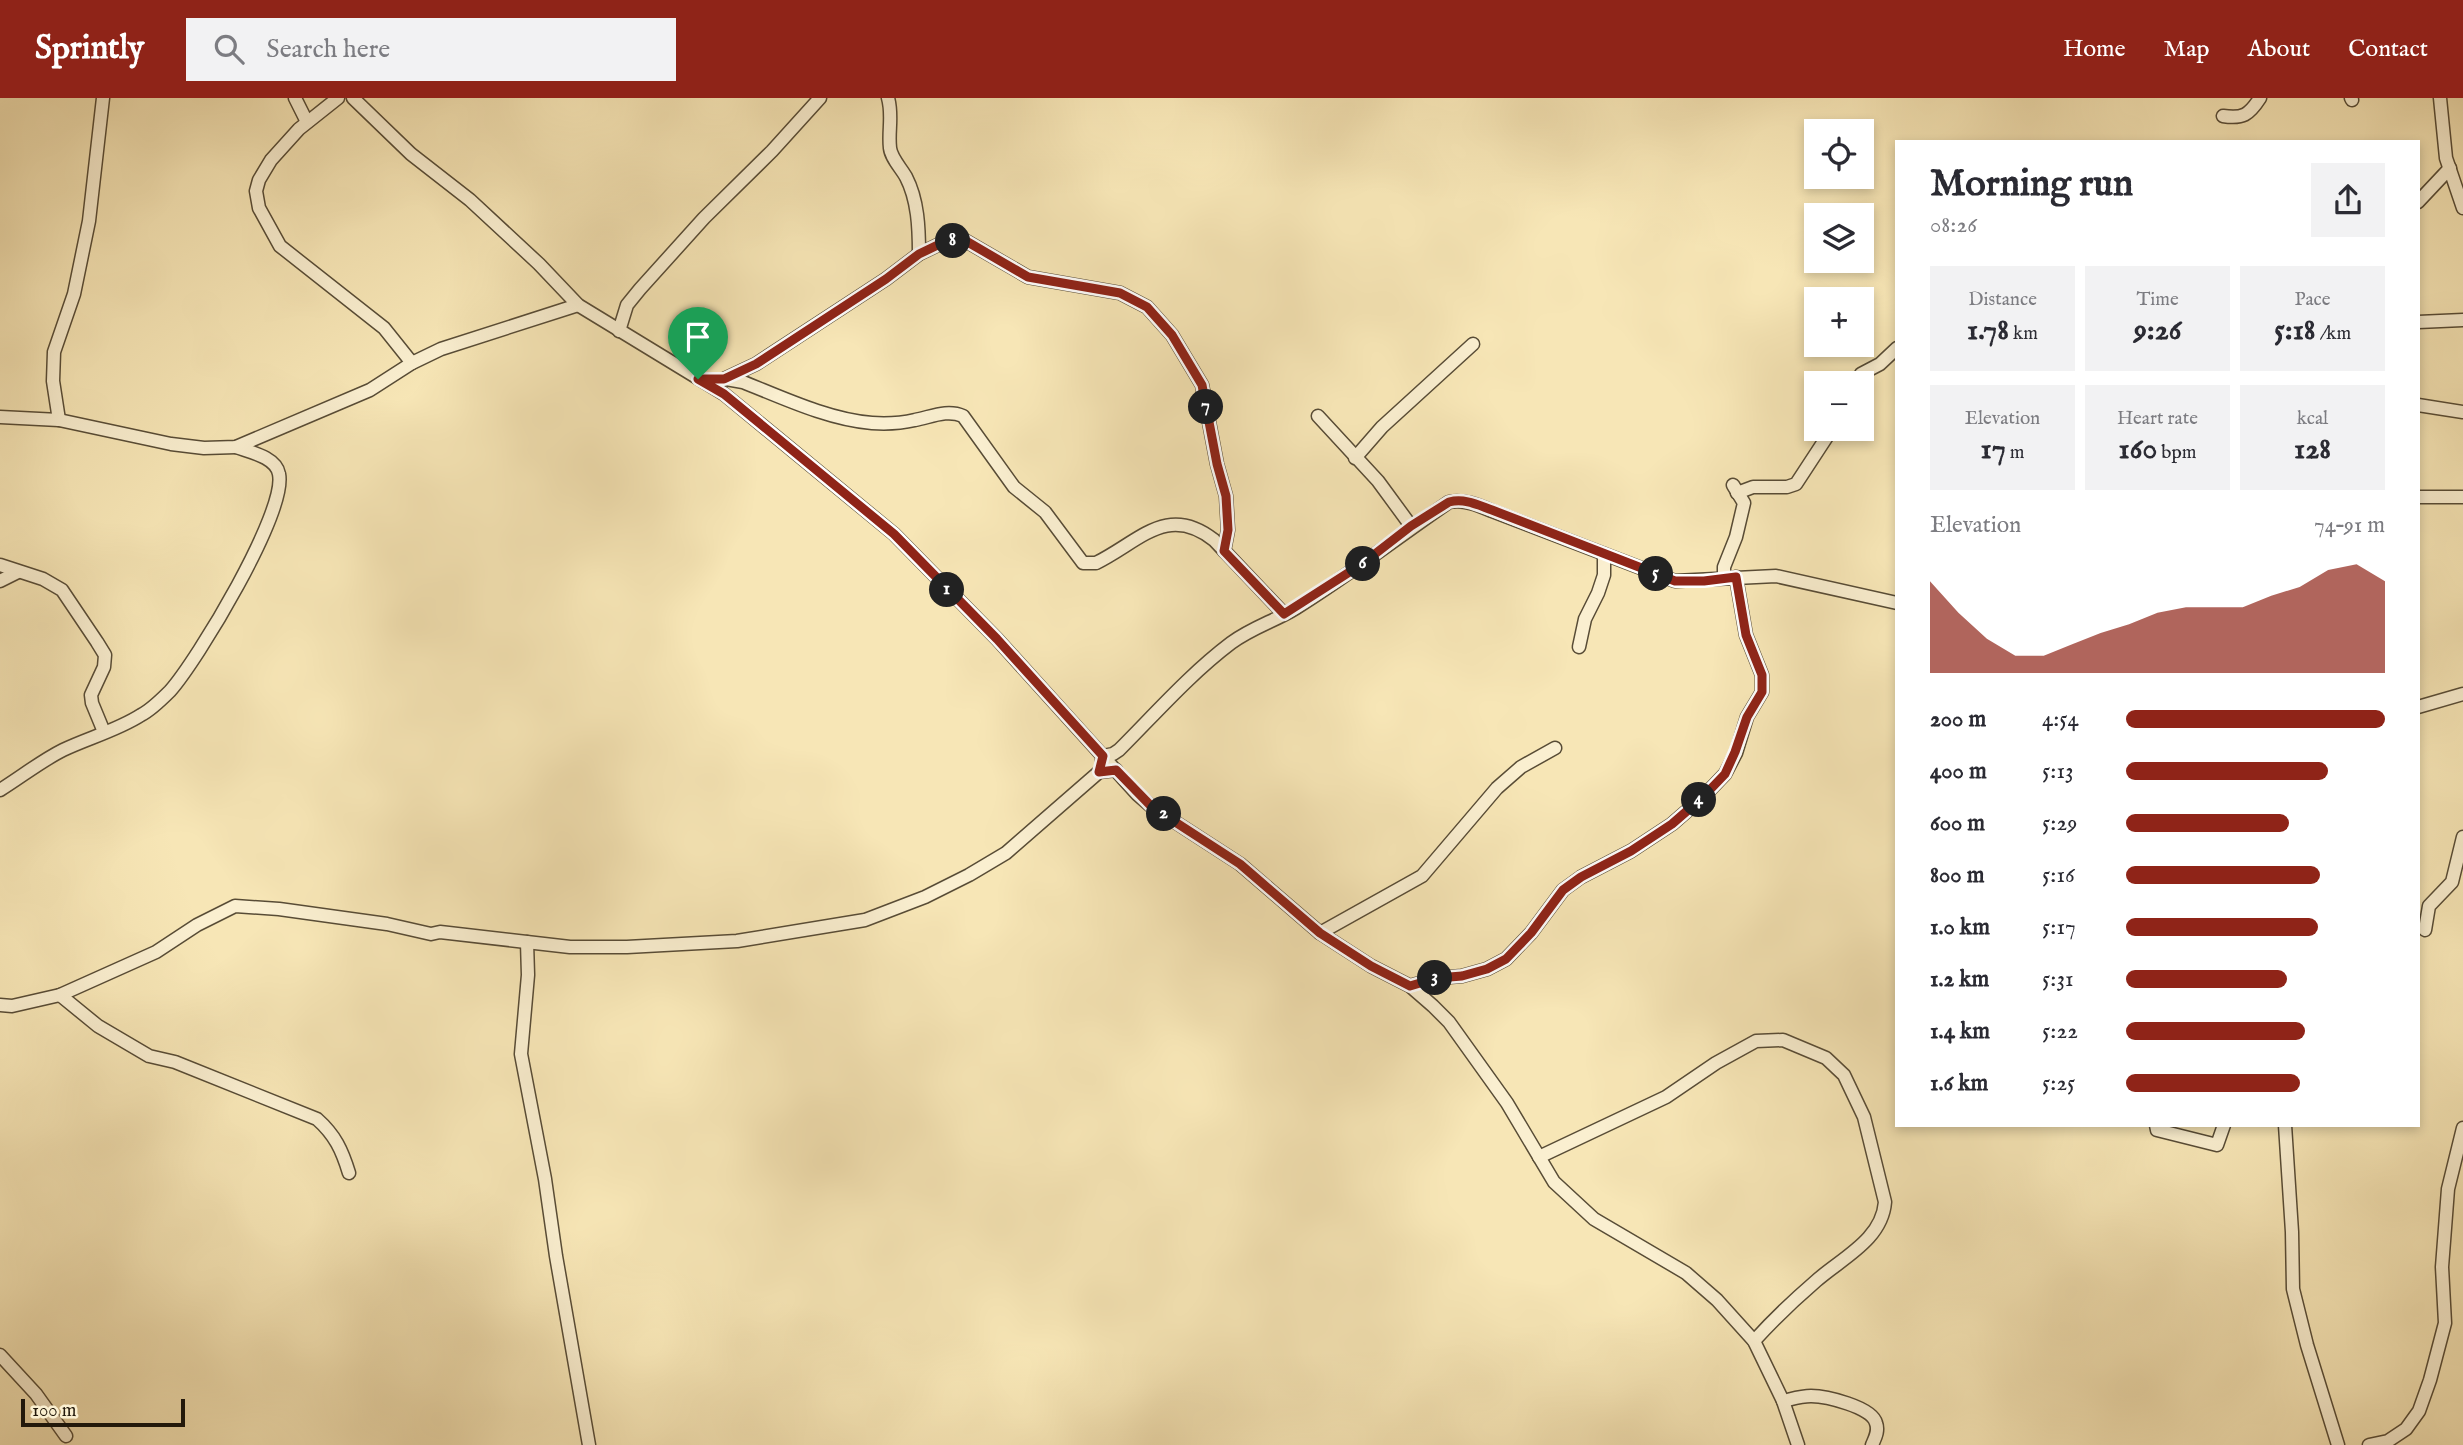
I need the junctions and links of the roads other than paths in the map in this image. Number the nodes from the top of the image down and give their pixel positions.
1 (103, 98) edge
2 (295, 98) edge
3 (338, 98) edge
4 (353, 98) edge
5 (820, 98) edge
6 (888, 98) edge
7 (2260, 98) edge
8 (2440, 98) edge
9 (2223, 116) dead end
10 (307, 122) junction
11 (2450, 168) junction
12 (2420, 200) edge
13 (2463, 208) edge
14 (919, 254) junction
15 (578, 305) junction
16 (2463, 320) edge
17 (2420, 322) edge
18 (619, 331) junction
19 (1473, 344) dead end
20 (1895, 350) edge
21 (412, 363) junction
22 (1867, 371) edge
23 (698, 379) junction
24 (724, 379) junction
25 (2420, 405) edge
26 (2463, 412) edge
27 (1318, 416) dead end
28 (0, 417) edge
29 (59, 420) junction
30 (1824, 441) edge
31 (236, 447) junction
32 (1355, 457) junction
33 (2420, 497) edge
34 (2463, 497) edge
35 (1411, 526) junction
36 (1224, 551) junction
37 (1604, 554) junction
38 (0, 565) edge
39 (18, 572) junction
40 (1730, 577) junction
41 (0, 581) edge
42 (1895, 603) edge
43 (1284, 614) junction
44 (1579, 648) dead end
45 (2463, 694) edge
46 (2420, 706) edge
47 (104, 732) junction
48 (1555, 748) dead end
49 (1103, 756) junction
50 (1116, 770) junction
51 (1099, 772) junction
52 (0, 790) edge
53 (2463, 837) edge
54 (2425, 930) dead end
55 (1320, 933) junction
56 (527, 942) junction
57 (1410, 986) junction
58 (60, 995) junction
59 (0, 1006) edge
60 (2156, 1127) edge
61 (2223, 1127) edge
62 (2285, 1127) edge
63 (2463, 1128) edge
64 (1539, 1157) junction
65 (349, 1173) dead end
66 (1754, 1341) junction
67 (0, 1355) edge
68 (1783, 1401) junction
69 (66, 1436) dead end
70 (589, 1445) edge
71 (1798, 1445) edge
72 (1872, 1445) edge
73 (2338, 1445) edge
74 (2369, 1445) edge

1 - 29 street
2 - 10 street
3 - 10 street
4 - 15 street
5 - 18 street
6 - 14 street
7 - 9 street
8 - 11 street
10 - 21 street
11 - 12 street
11 - 13 street
14 - 24 street
14 - 36 street
15 - 18 street
15 - 21 street
16 - 17 street
18 - 23 street
19 - 32 street
20 - 22 street
21 - 31 street
23 - 24 street
23 - 49 street
24 - 36 street
25 - 26 street
27 - 32 street
28 - 29 street
29 - 31 street
30 - 40 street
31 - 47 street
32 - 35 street
33 - 34 street
35 - 37 street
35 - 43 street
36 - 43 street
37 - 40 street
37 - 44 street
38 - 39 street
39 - 41 street
39 - 47 street
40 - 42 street
40 - 57 street
43 - 49 street
45 - 46 street
47 - 52 street
48 - 55 street
49 - 50 street
49 - 51 street
50 - 51 street
50 - 55 street
51 - 56 street
53 - 54 street
55 - 57 street
56 - 58 street
56 - 70 street
57 - 64 street
58 - 59 street
58 - 65 street
60 - 61 street
62 - 73 street
63 - 74 street
64 - 66 street
64 - 66 street
66 - 68 street
67 - 69 street
68 - 71 street
68 - 72 street

